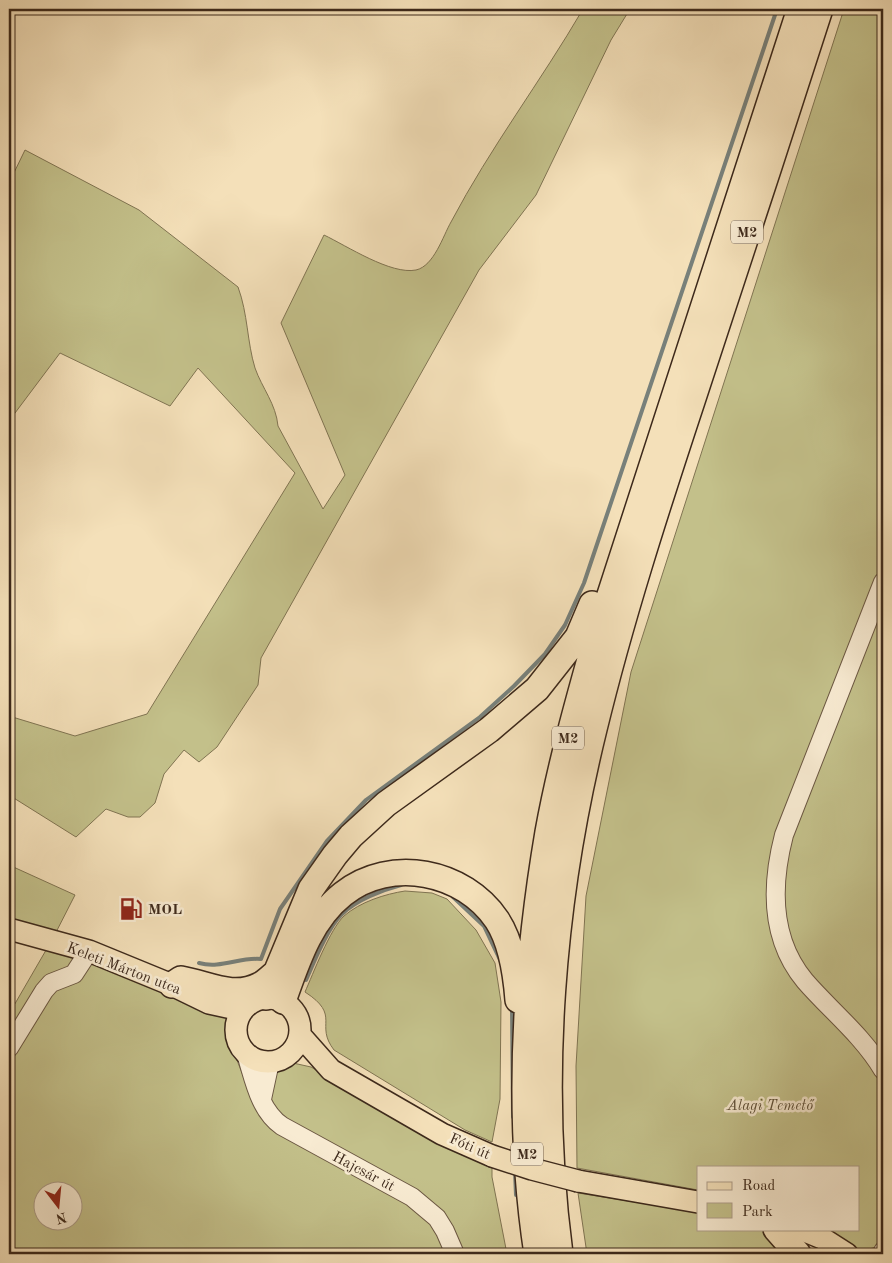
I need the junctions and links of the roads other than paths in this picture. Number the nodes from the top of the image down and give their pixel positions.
1 (800, 9) edge
2 (820, 9) edge
3 (625, 542) junction
4 (883, 582) edge
5 (9, 929) edge
6 (89, 951) junction
7 (276, 973) junction
8 (172, 985) junction
9 (275, 999) junction
10 (238, 1017) junction
11 (300, 1035) junction
12 (9, 1048) edge
13 (526, 1053) junction
14 (246, 1054) junction
15 (277, 1060) junction
16 (331, 1070) junction
17 (883, 1070) edge
18 (262, 1100) junction
19 (697, 1202) edge
20 (777, 1230) edge
21 (800, 1230) edge
22 (802, 1230) edge
23 (562, 1248) edge
24 (454, 1254) edge
25 (536, 1254) edge
26 (798, 1254) edge
27 (823, 1254) edge
28 (847, 1254) edge

1 - 3 highway, M2
2 - 23 highway, M2
3 - 7 highway
3 - 13 highway, M2
4 - 17 street
5 - 6 main road, Keleti Márton utca
6 - 8 main road, Keleti Márton utca
6 - 12 street
7 - 8 highway
7 - 9 highway
8 - 10 main road, Keleti Márton utca
9 - 10 main road
9 - 11 main road
9 - 13 highway
10 - 14 main road
11 - 15 main road
11 - 16 main road, Fóti út
13 - 25 highway, M2
14 - 15 main road
14 - 18 street, Hajcsár út
15 - 16 main road
15 - 18 street
16 - 19 main road, Fóti út, bridge
18 - 24 street, Hajcsár út
20 - 26 highway
21 - 27 main road
22 - 28 main road

